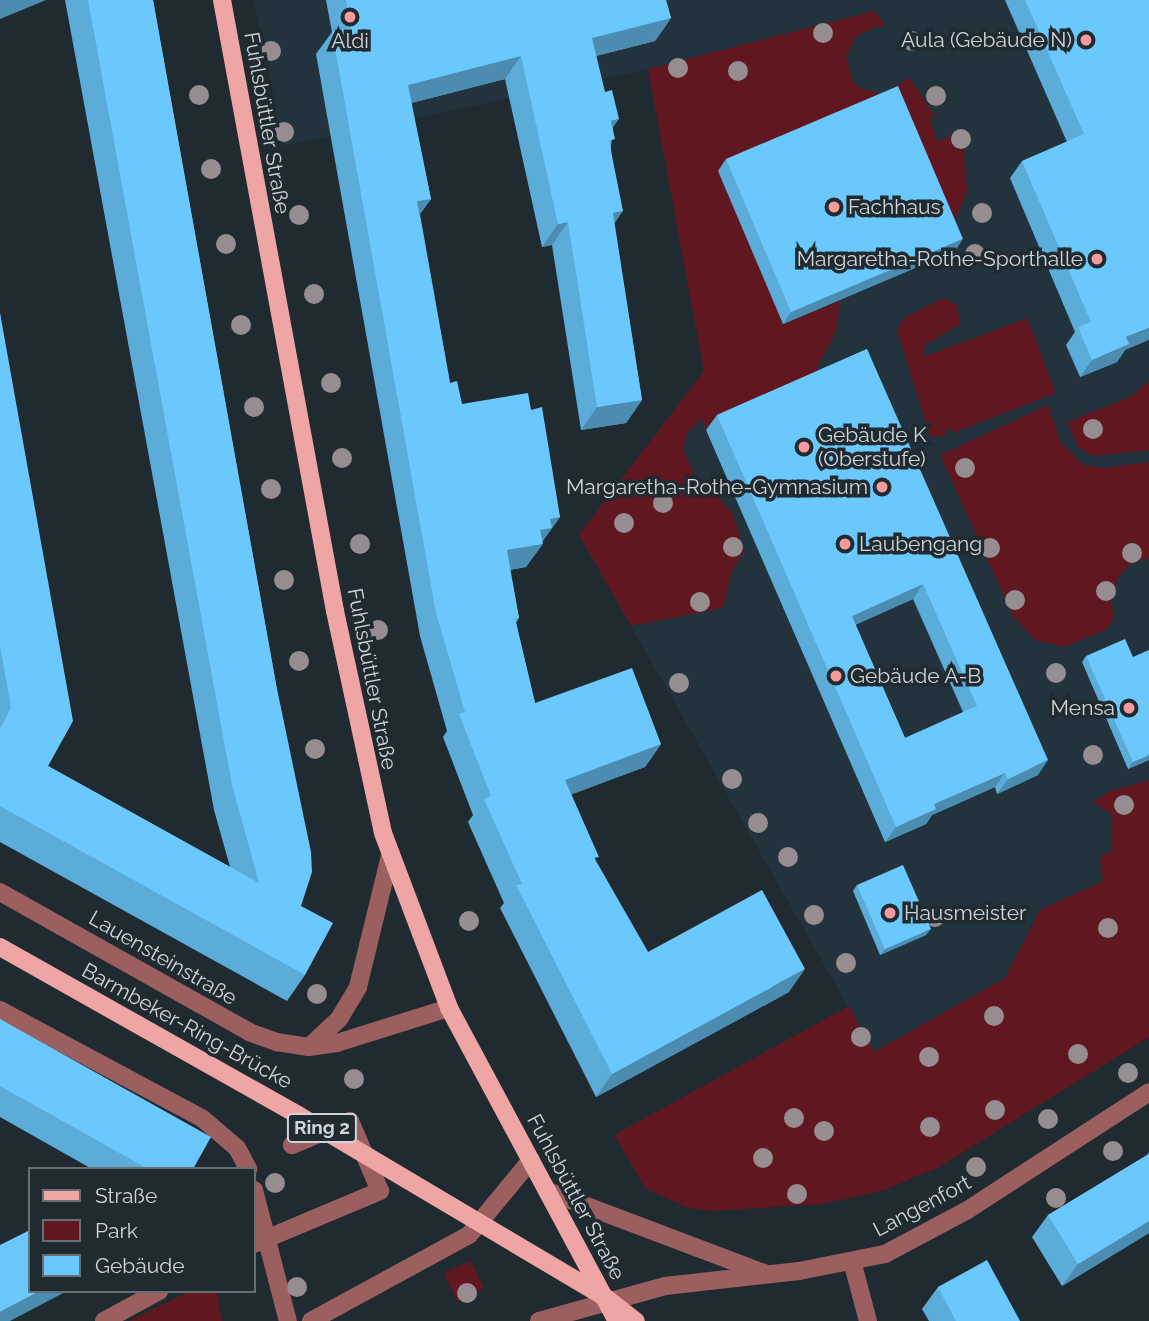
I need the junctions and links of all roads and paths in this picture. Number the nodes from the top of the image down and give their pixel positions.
1 (222, 0) edge
2 (390, 856) junction
3 (0, 892) edge
4 (0, 947) edge
5 (449, 1008) junction
6 (0, 1010) edge
7 (309, 1047) junction
8 (1149, 1092) edge
9 (292, 1145) dead end
10 (531, 1160) junction
11 (247, 1167) edge
12 (547, 1191) junction
13 (256, 1211) edge
14 (259, 1242) edge
15 (852, 1261) junction
16 (767, 1274) junction
17 (155, 1293) edge
18 (606, 1300) junction
19 (104, 1321) edge
20 (288, 1321) edge
21 (311, 1321) edge
22 (539, 1321) edge
23 (617, 1321) edge
24 (636, 1321) edge
25 (868, 1321) edge

1 - 2 main road, Fuhlsbüttler Straße
2 - 5 main road, Fuhlsbüttler Straße
2 - 7 street
3 - 7 street, Lauensteinstraße
4 - 24 main road, Barmbeker-Ring-Brücke / Ring 2, bridge
5 - 7 street, Lauensteinstraße
5 - 10 main road, Fuhlsbüttler Straße
6 - 11 street
8 - 15 street, Langenfort
9 - 14 street
10 - 12 main road, Fuhlsbüttler Straße
10 - 21 street
12 - 16 street
12 - 18 main road, Fuhlsbüttler Straße
13 - 14 street
14 - 20 street
15 - 16 street, Langenfort
15 - 25 street
16 - 18 street, Langenfort
17 - 19 street
18 - 22 street, Langenfort
18 - 23 main road, Fuhlsbüttler Straße

